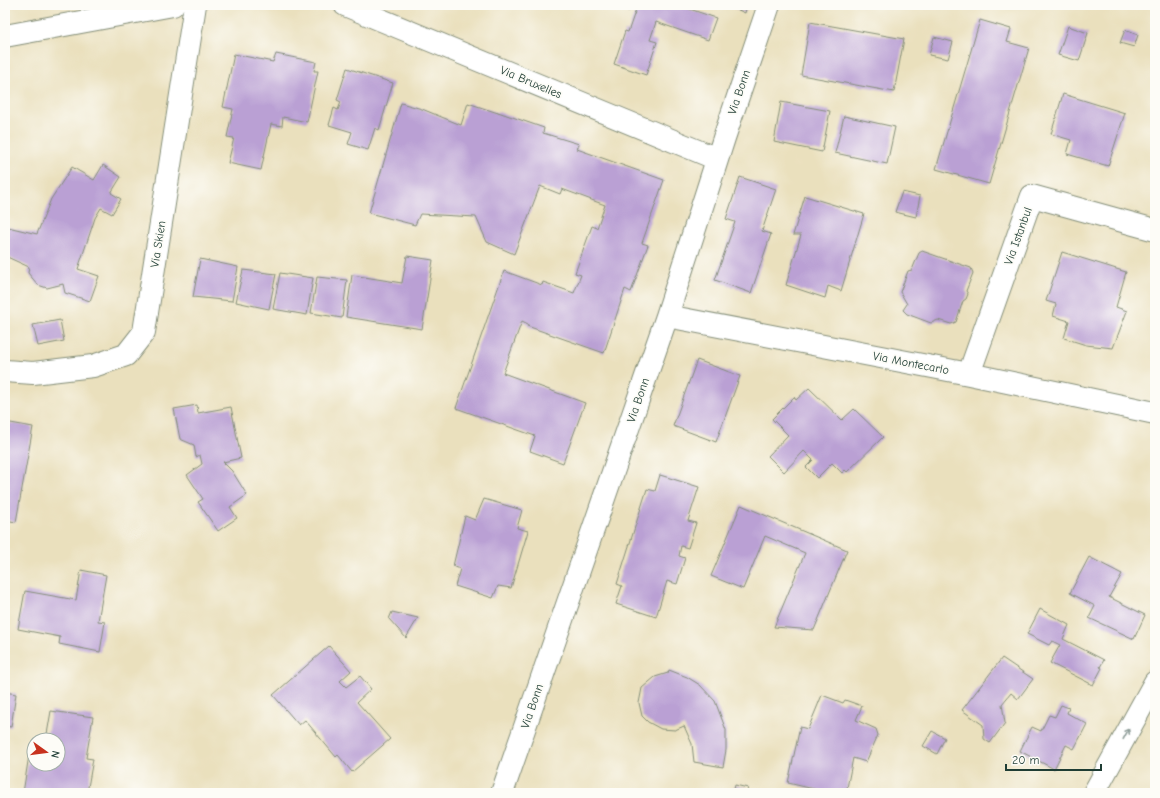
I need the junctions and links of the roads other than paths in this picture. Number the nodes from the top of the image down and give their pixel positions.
1 (173, 5) edge
2 (195, 5) edge
3 (345, 5) edge
4 (769, 5) edge
5 (5, 36) edge
6 (717, 160) junction
7 (1155, 230) edge
8 (667, 316) junction
9 (5, 371) edge
10 (969, 374) junction
11 (1155, 413) edge
12 (1155, 682) edge
13 (502, 793) edge
14 (1094, 793) edge

1 - 5 street
2 - 9 street, Via Skien
3 - 6 street, Via Bruxelles
4 - 6 street, Via Bonn
6 - 8 street, Via Bonn
7 - 10 street, Via Istanbul
8 - 10 street, Via Montecarlo
8 - 13 street, Via Bonn
10 - 11 street, Via Montecarlo
14 -> 12 street

